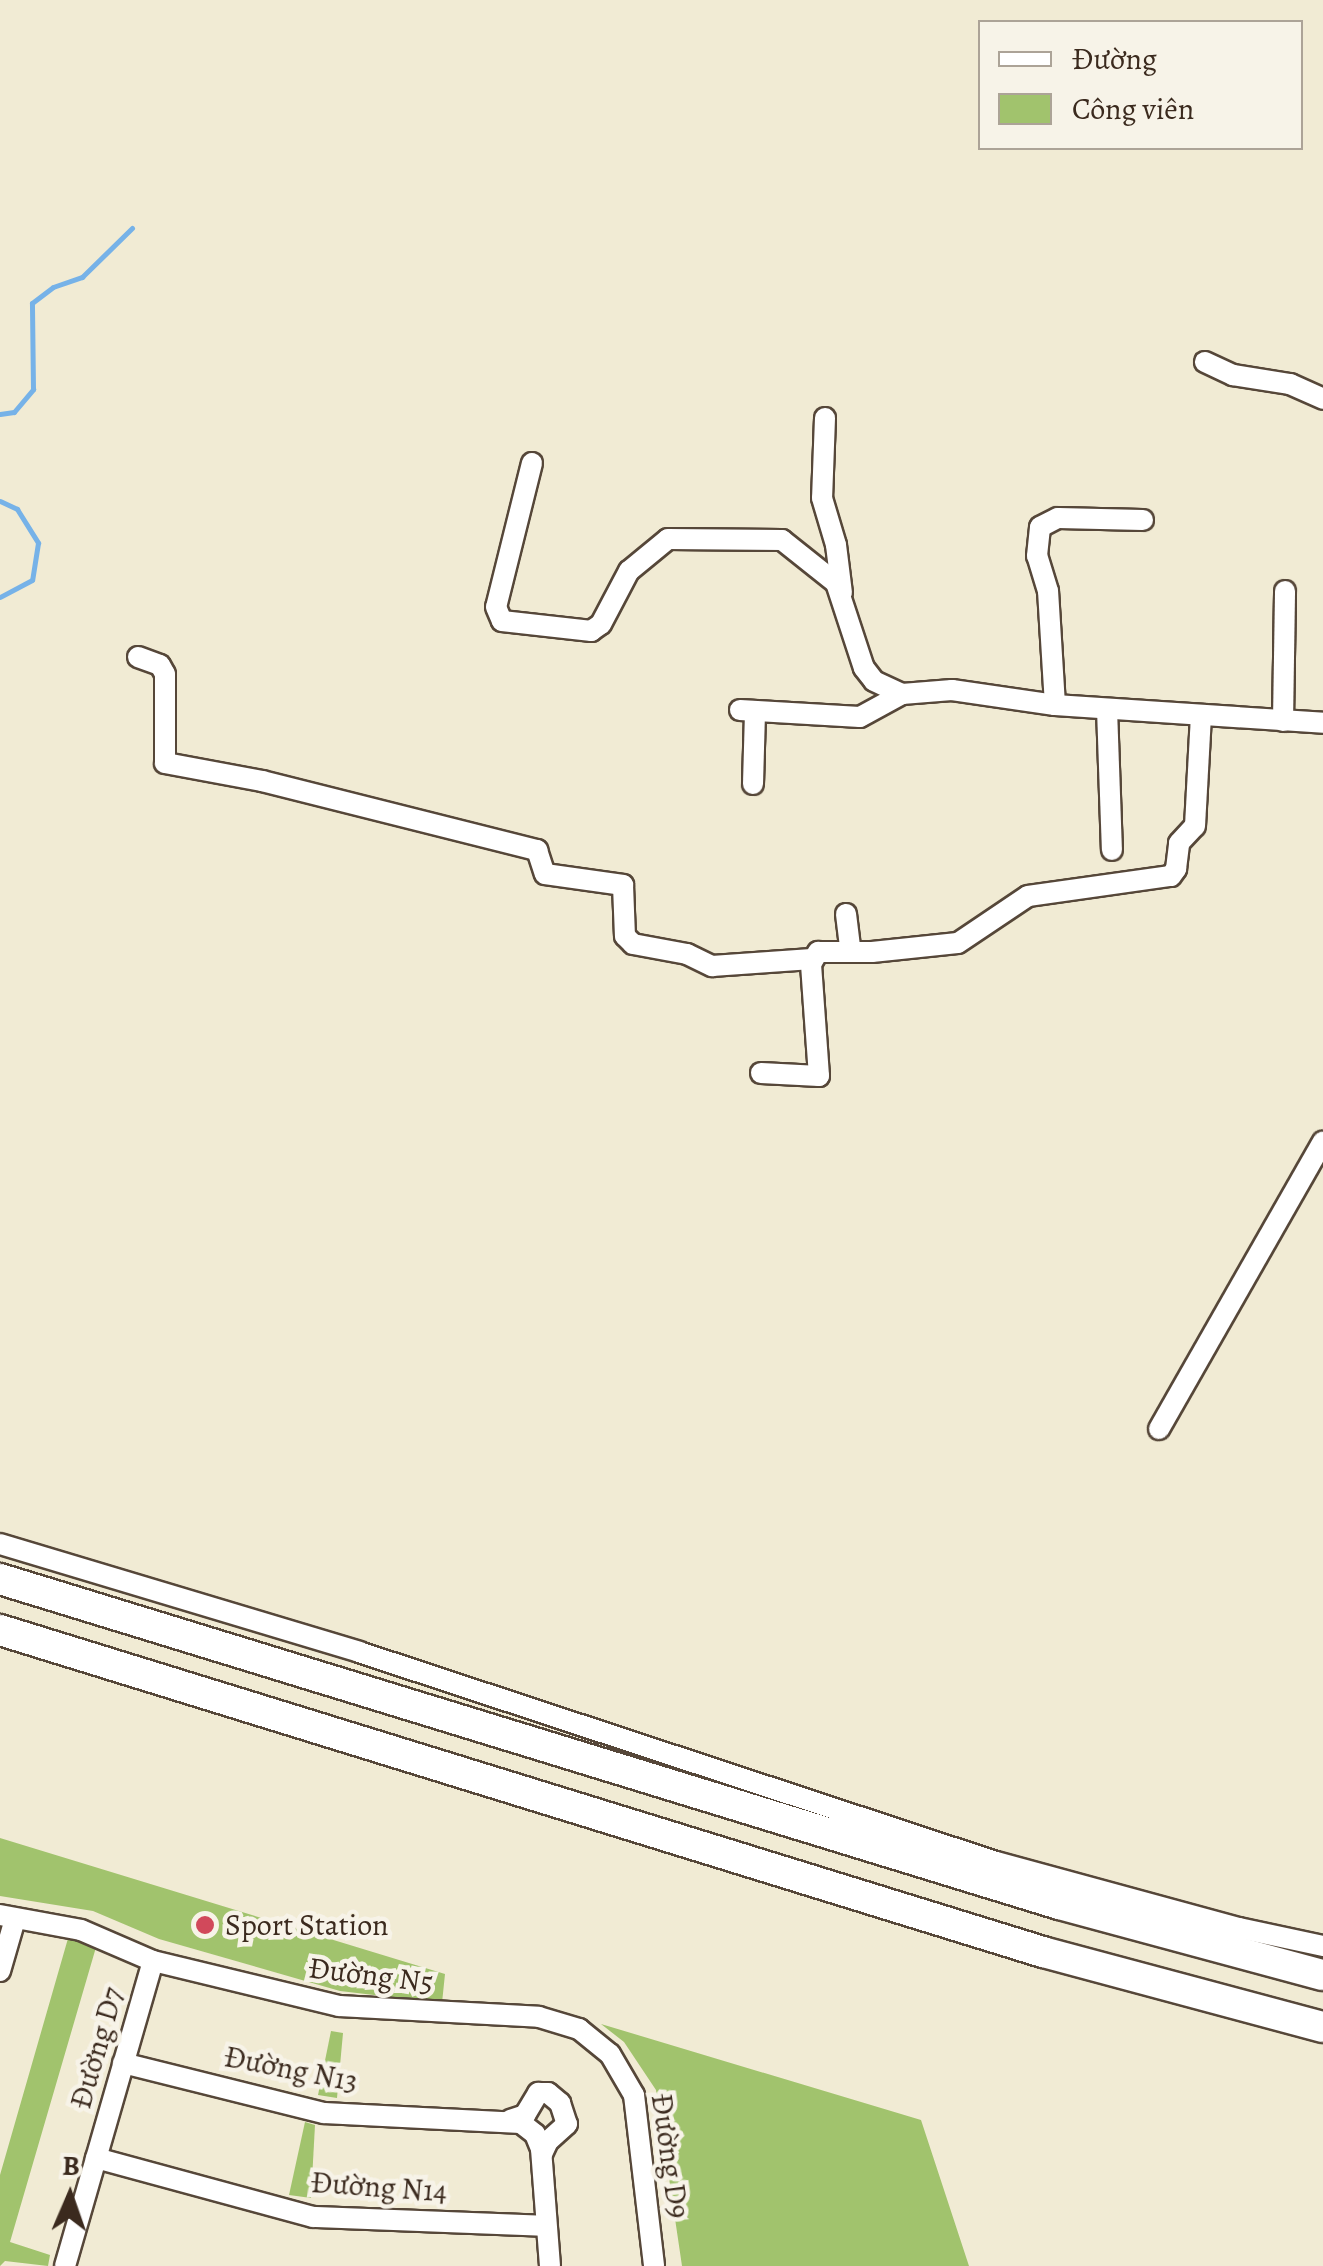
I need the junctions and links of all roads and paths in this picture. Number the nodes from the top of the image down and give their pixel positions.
1 (1206, 362) dead end
2 (1323, 400) edge
3 (825, 418) dead end
4 (532, 462) dead end
5 (1142, 520) dead end
6 (1285, 591) dead end
7 (842, 593) junction
8 (138, 658) dead end
9 (902, 694) junction
10 (1055, 705) junction
11 (1107, 709) junction
12 (1200, 715) junction
13 (1283, 720) junction
14 (1323, 723) edge
15 (753, 784) dead end
16 (1112, 850) dead end
17 (846, 914) dead end
18 (851, 952) junction
19 (812, 959) junction
20 (761, 1073) dead end
21 (1323, 1141) edge
22 (1158, 1429) dead end
23 (0, 1544) edge
24 (0, 1579) edge
25 (0, 1630) edge
26 (8, 1917) edge
27 (1323, 1946) edge
28 (153, 1962) junction
29 (0, 1971) edge
30 (1323, 1976) edge
31 (566, 2023) joint
32 (1323, 2027) edge
33 (123, 2063) junction
34 (510, 2120) junction
35 (542, 2154) junction
36 (96, 2158) junction
37 (546, 2226) junction
38 (68, 2265) edge
39 (550, 2266) edge
40 (654, 2266) edge

1 - 2 street
3 - 7 street
4 - 7 street
5 - 10 street
6 - 13 street
7 - 9 street
8 - 19 street
9 - 10 street
9 - 15 street
10 - 11 street
11 - 12 street
11 - 16 street
12 - 13 street
12 - 18 street
13 - 14 street
17 - 18 street
18 - 19 street
19 - 20 street
21 - 22 street
23 - 27 street
24 - 30 highway
25 - 32 highway
26 - 28 street, Đường N5
26 - 29 street
28 - 31 street, Đường N5
28 - 33 street, Đường D7
31 - 40 street, Đường D9
33 - 34 street, Đường N13
33 - 36 street, Đường D7
34 - 35 street
34 - 35 street
35 - 37 street
36 - 37 street, Đường N14
36 - 38 street, Đường D7
37 - 39 street

